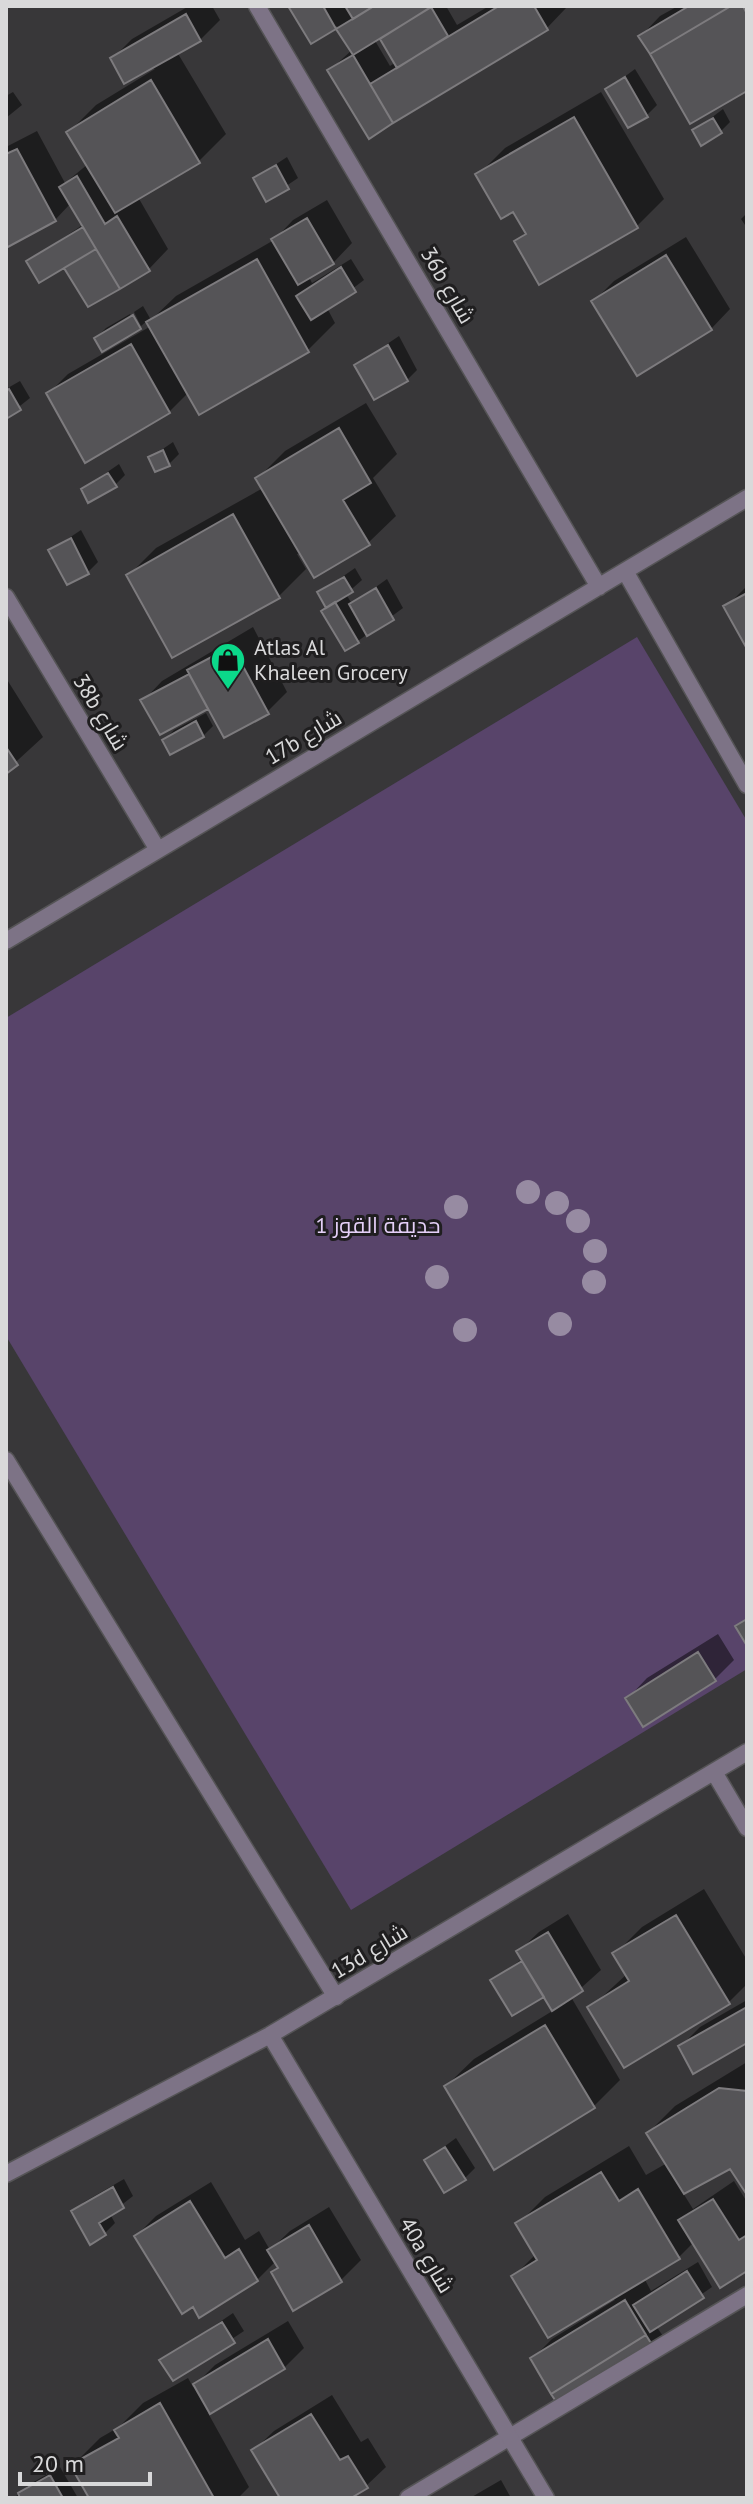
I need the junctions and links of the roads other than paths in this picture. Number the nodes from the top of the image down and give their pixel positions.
1 (257, 6) edge
2 (747, 498) edge
3 (625, 571) junction
4 (599, 587) junction
5 (6, 597) edge
6 (747, 785) edge
7 (158, 850) junction
8 (6, 941) edge
9 (6, 1460) edge
10 (747, 1752) edge
11 (714, 1772) junction
12 (747, 1828) edge
13 (336, 1997) junction
14 (270, 2035) junction
15 (6, 2174) edge
16 (747, 2295) edge
17 (510, 2437) junction
18 (408, 2498) edge
19 (546, 2498) edge

1 - 4 street, 36b شارع
2 - 3 street, 17b شارع
3 - 4 street, 17b شارع
3 - 6 street
4 - 7 street, 17b شارع
5 - 7 street, 38b شارع
7 - 8 street, 17b شارع
9 - 13 street
10 - 11 street, 13d شارع
11 - 12 street
11 - 13 street, 13d شارع
13 - 14 street, 13d شارع
14 - 15 street, 13d شارع
14 - 17 street, 40a شارع
16 - 17 street
17 - 18 street
17 - 19 street, 40a شارع

